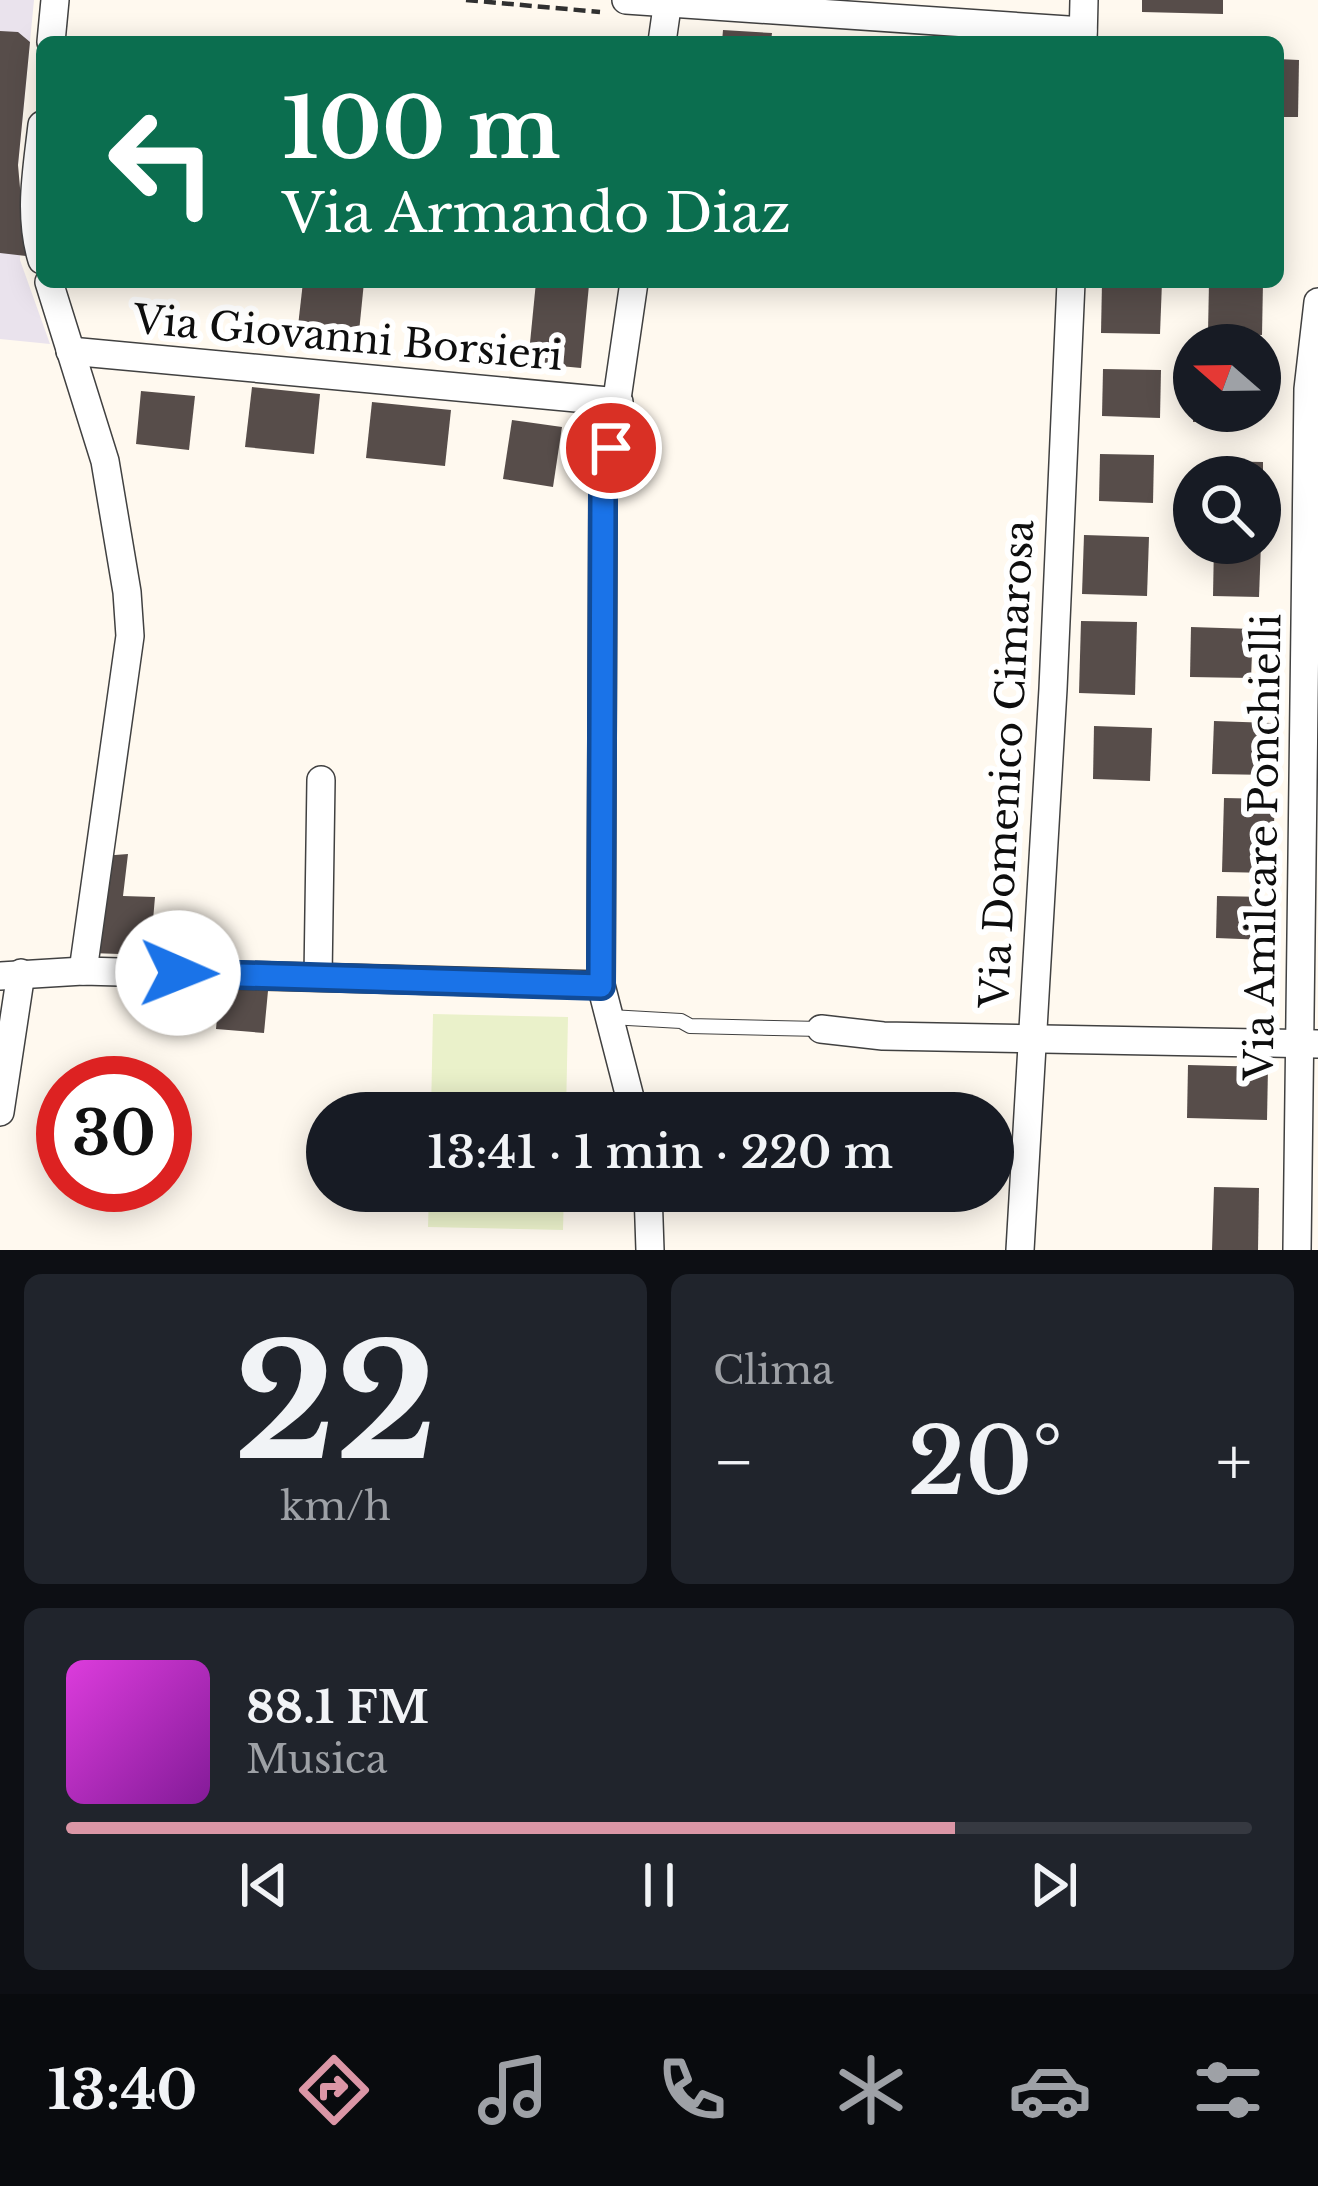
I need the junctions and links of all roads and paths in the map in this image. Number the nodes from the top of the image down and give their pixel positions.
1 (55, 0) edge
2 (466, 0) edge
3 (626, 0) edge
4 (1084, 0) edge
5 (668, 2) edge
6 (599, 12) dead end
7 (52, 36) edge
8 (663, 36) edge
9 (1071, 36) edge
10 (1083, 36) edge
11 (36, 182) edge
12 (36, 241) edge
13 (51, 288) edge
14 (633, 288) edge
15 (1072, 288) edge
16 (1318, 302) edge
17 (70, 351) junction
18 (619, 403) junction
19 (320, 780) dead end
20 (83, 971) junction
21 (10, 974) edge
22 (318, 977) junction
23 (601, 986) junction
24 (610, 1017) junction
25 (821, 1029) joint
26 (1031, 1039) junction
27 (1308, 1044) edge
28 (629, 1092) edge
29 (0, 1112) edge
30 (649, 1212) edge
31 (650, 1250) edge
32 (1020, 1250) edge
33 (1297, 1250) edge

1 - 7 street
2 - 6 path
3 - 5 street
4 - 10 street
5 - 8 street
5 - 9 street
11 - 12 street
13 - 17 street
14 - 18 street
15 - 26 street, Via Domenico Cimarosa
16 - 27 street, Via Amilcare Ponchielli
17 - 18 street, Via Giovanni Borsieri
17 - 20 street
18 - 23 street
19 - 22 street
20 - 21 street
20 - 22 street
21 - 29 street
22 - 23 street
23 - 24 street
24 - 25 lane
24 - 28 street
25 - 26 street
26 - 27 street
26 - 32 street, Via Domenico Cimarosa
27 - 33 street, Via Amilcare Ponchielli
30 - 31 street

